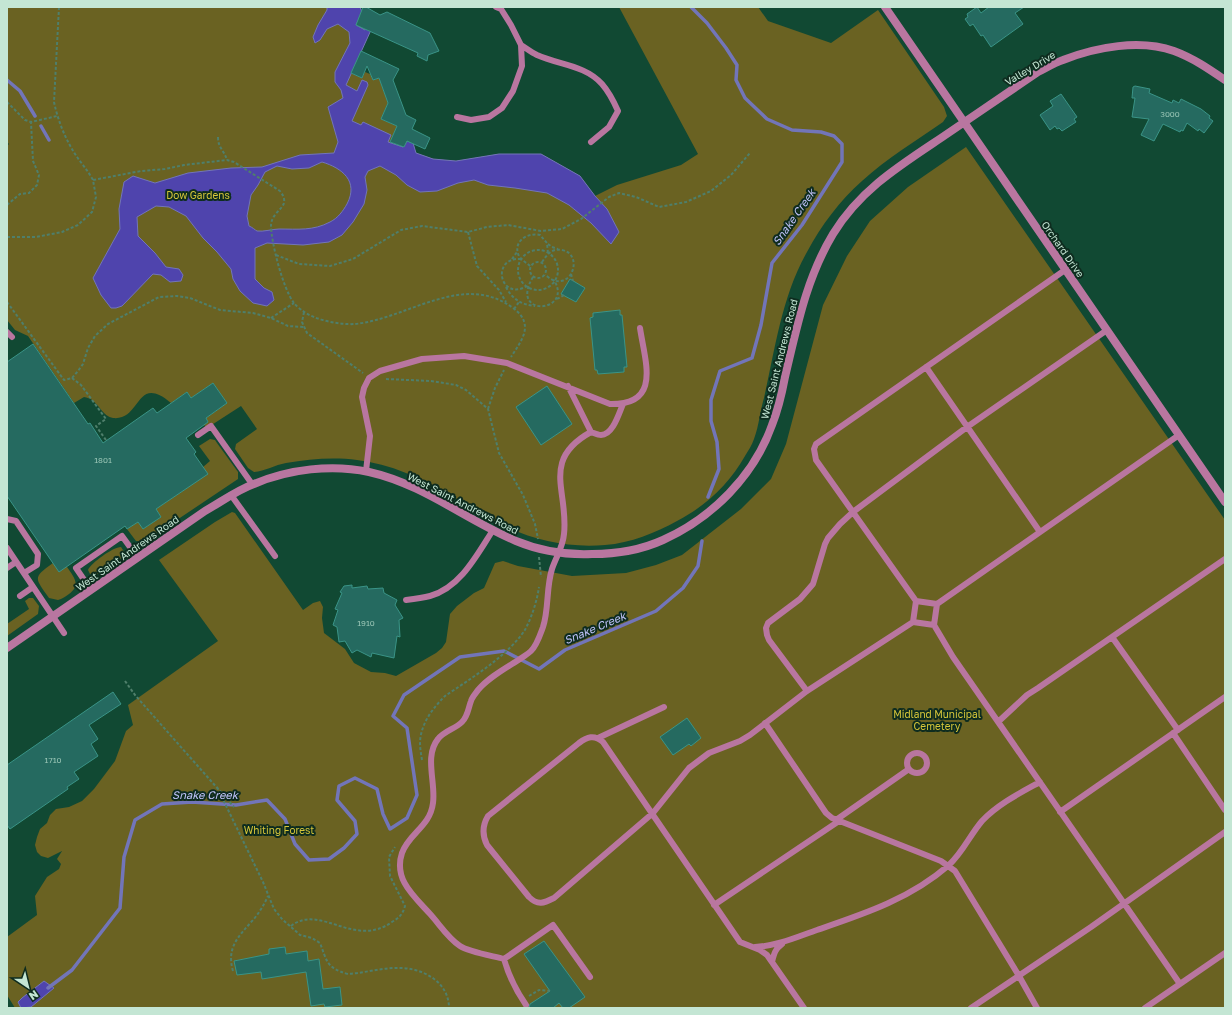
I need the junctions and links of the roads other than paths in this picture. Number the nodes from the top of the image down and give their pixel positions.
1 (496, 7) edge
2 (885, 7) edge
3 (521, 45) junction
4 (1225, 80) edge
5 (457, 117) dead end
6 (963, 122) junction
7 (591, 142) dead end
8 (1065, 270) junction
9 (640, 328) dead end
10 (1107, 330) junction
11 (926, 367) junction
12 (568, 386) junction
13 (623, 404) junction
14 (967, 427) junction
15 (591, 432) junction
16 (198, 435) dead end
17 (1179, 435) junction
18 (366, 471) junction
19 (252, 484) junction
20 (231, 495) junction
21 (1225, 502) edge
22 (853, 512) junction
23 (7, 519) edge
24 (493, 530) junction
25 (1040, 532) junction
26 (7, 548) edge
27 (559, 553) junction
28 (275, 556) dead end
29 (138, 558) junction
30 (1225, 559) edge
31 (16, 562) junction
32 (7, 568) edge
33 (24, 573) junction
34 (33, 587) junction
35 (91, 590) junction
36 (20, 596) dead end
37 (406, 600) dead end
38 (916, 601) junction
39 (937, 604) junction
40 (53, 616) junction
41 (913, 622) junction
42 (934, 625) junction
43 (64, 633) dead end
44 (1112, 637) junction
45 (7, 648) edge
46 (807, 692) junction
47 (1225, 697) edge
48 (664, 707) dead end
49 (998, 722) junction
50 (765, 723) junction
51 (1175, 732) junction
52 (598, 738) junction
53 (909, 770) dead end
54 (1040, 782) junction
55 (1225, 810) edge
56 (1060, 812) junction
57 (652, 813) junction
58 (838, 820) junction
59 (1225, 832) edge
60 (947, 866) junction
61 (1123, 903) junction
62 (714, 905) junction
63 (786, 941) junction
64 (752, 947) junction
65 (1225, 953) edge
66 (504, 959) junction
67 (772, 962) junction
68 (1019, 976) junction
69 (590, 977) dead end
70 (1180, 984) junction
71 (526, 1005) road end
72 (804, 1008) edge
73 (971, 1008) edge
74 (1037, 1008) edge
75 (1145, 1008) edge

1 - 3 lane
2 - 6 street, Orchard Drive
3 - 5 lane
3 - 7 lane
4 - 6 street, Valley Drive
6 - 8 street, Orchard Drive
6 - 27 street, West Saint Andrews Road
8 - 10 street, Orchard Drive
8 - 11 lane
9 - 13 lane
10 - 14 lane
10 - 17 street, Orchard Drive
11 - 14 lane
11 - 22 lane
12 - 13 lane
12 - 15 lane
12 - 18 lane
13 - 15 lane
14 - 22 lane
14 - 25 lane
15 - 27 lane
16 - 19 lane
17 - 21 street, Orchard Drive
17 - 25 lane
18 - 19 street, West Saint Andrews Road
18 - 24 street, West Saint Andrews Road
19 - 20 street, West Saint Andrews Road
20 - 28 lane
20 - 29 street, West Saint Andrews Road
22 - 38 lane
22 - 46 lane
23 - 33 lane
24 - 27 street, West Saint Andrews Road
24 - 37 lane
25 - 39 lane
26 - 31 lane
27 - 66 lane
29 - 35 street, West Saint Andrews Road
29 - 35 lane
30 - 44 lane
31 - 32 lane
31 - 33 lane
33 - 34 lane
34 - 36 lane
34 - 40 lane
35 - 40 street, West Saint Andrews Road
38 - 39 lane
38 - 41 lane
39 - 42 lane
40 - 43 lane
40 - 45 street, West Saint Andrews Road
41 - 42 lane
41 - 46 lane
42 - 49 lane
44 - 49 lane
44 - 51 lane
46 - 50 lane
47 - 51 lane
48 - 52 lane
49 - 54 lane
50 - 57 lane
50 - 58 lane
51 - 55 lane
51 - 56 lane
52 - 57 lane
52 - 57 lane
53 - 58 lane
54 - 56 lane
54 - 60 lane
56 - 61 lane
57 - 62 lane
58 - 60 lane
58 - 62 lane
59 - 61 lane
60 - 63 lane
60 - 68 lane
61 - 68 lane
61 - 70 lane
62 - 64 lane
63 - 64 lane
63 - 67 lane
64 - 67 lane
65 - 70 lane
66 - 69 lane
66 - 71 lane
67 - 72 lane
68 - 73 lane
68 - 74 lane
70 - 75 lane

